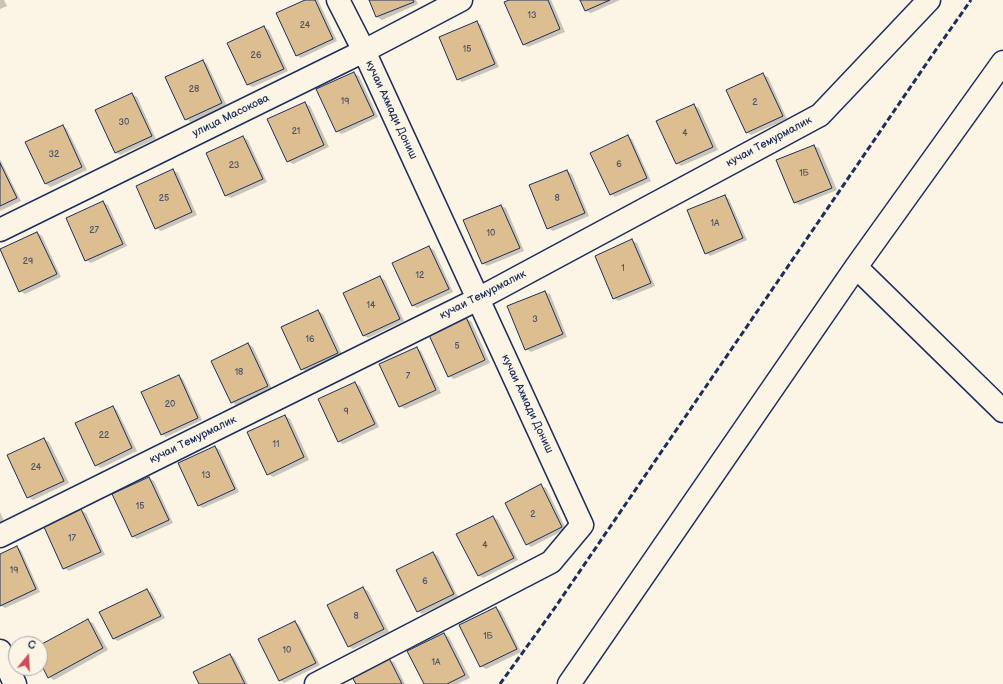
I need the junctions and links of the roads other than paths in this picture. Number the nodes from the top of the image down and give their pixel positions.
1 (338, 0) edge
2 (461, 0) edge
3 (929, 0) edge
4 (364, 51) junction
5 (1003, 62) edge
6 (0, 230) edge
7 (856, 267) junction
8 (478, 299) junction
9 (1003, 411) edge
10 (0, 536) edge
11 (0, 651) edge
12 (15, 684) edge
13 (316, 684) edge
14 (569, 684) edge

1 - 4 street, кучаи Ахмади Дониш
2 - 4 street, улица Масокова
3 - 8 street, кучаи Темурмалик
4 - 6 street, улица Масокова
4 - 8 street, кучаи Ахмади Дониш
5 - 7 street
7 - 9 street
7 - 14 street
8 - 10 street, кучаи Темурмалик
8 - 13 street, кучаи Ахмади Дониш
11 - 12 street

